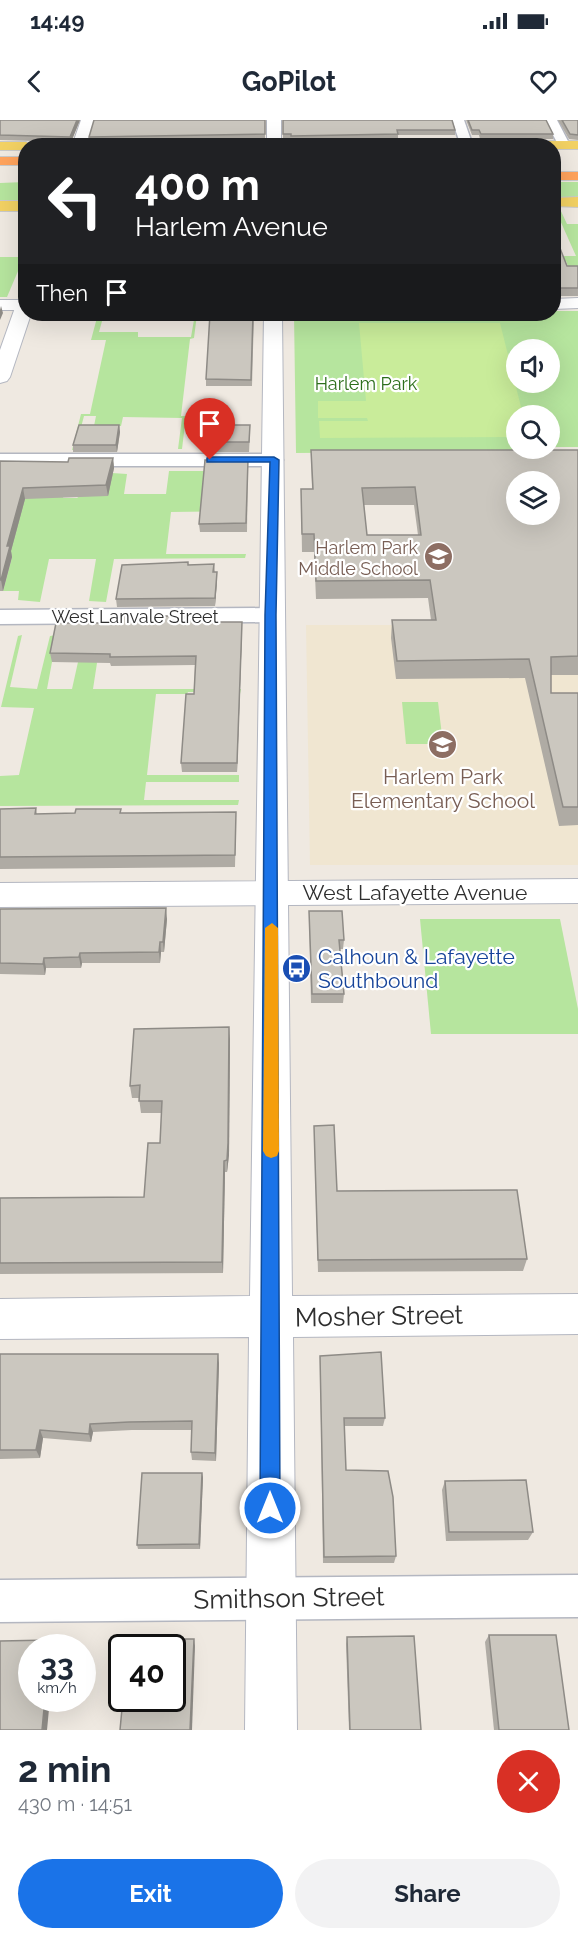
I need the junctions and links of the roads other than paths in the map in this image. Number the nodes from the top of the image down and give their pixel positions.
1 (88, 120) edge
2 (274, 120) edge
3 (458, 120) edge
4 (551, 120) edge
5 (82, 138) edge
6 (274, 138) edge
7 (464, 138) edge
8 (571, 145) edge
9 (0, 146) edge
10 (18, 146) edge
11 (0, 161) edge
12 (18, 161) edge
13 (561, 176) edge
14 (578, 176) edge
15 (561, 202) edge
16 (578, 202) edge
17 (0, 206) edge
18 (18, 206) edge
19 (578, 303) edge
20 (18, 304) edge
21 (561, 304) edge
22 (0, 305) edge
23 (19, 321) edge
24 (273, 321) edge
25 (0, 376) edge
26 (0, 460) edge
27 (274, 460) junction
28 (271, 615) junction
29 (0, 616) edge
30 (578, 891) edge
31 (272, 893) junction
32 (0, 895) edge
33 (578, 1314) edge
34 (271, 1317) junction
35 (0, 1319) edge
36 (578, 1596) edge
37 (270, 1598) junction
38 (0, 1601) edge
39 (271, 1730) edge

1 - 5 street
2 - 6 street
3 - 7 street
4 - 8 street
9 - 10 main road
11 - 12 highway
13 - 14 highway
15 - 16 main road
17 - 18 main road
19 - 21 street
20 - 22 street
23 - 25 street
24 - 27 street
26 - 27 street
27 - 28 street
28 - 29 street, West Lanvale Street
28 - 31 street
30 - 31 street, West Lafayette Avenue
31 - 32 street, West Lafayette Avenue
31 - 34 street
33 - 34 street, Mosher Street
34 - 35 street, Mosher Street
34 - 37 street
36 - 37 street, Smithson Street
37 - 38 street, Smithson Street
37 - 39 street

